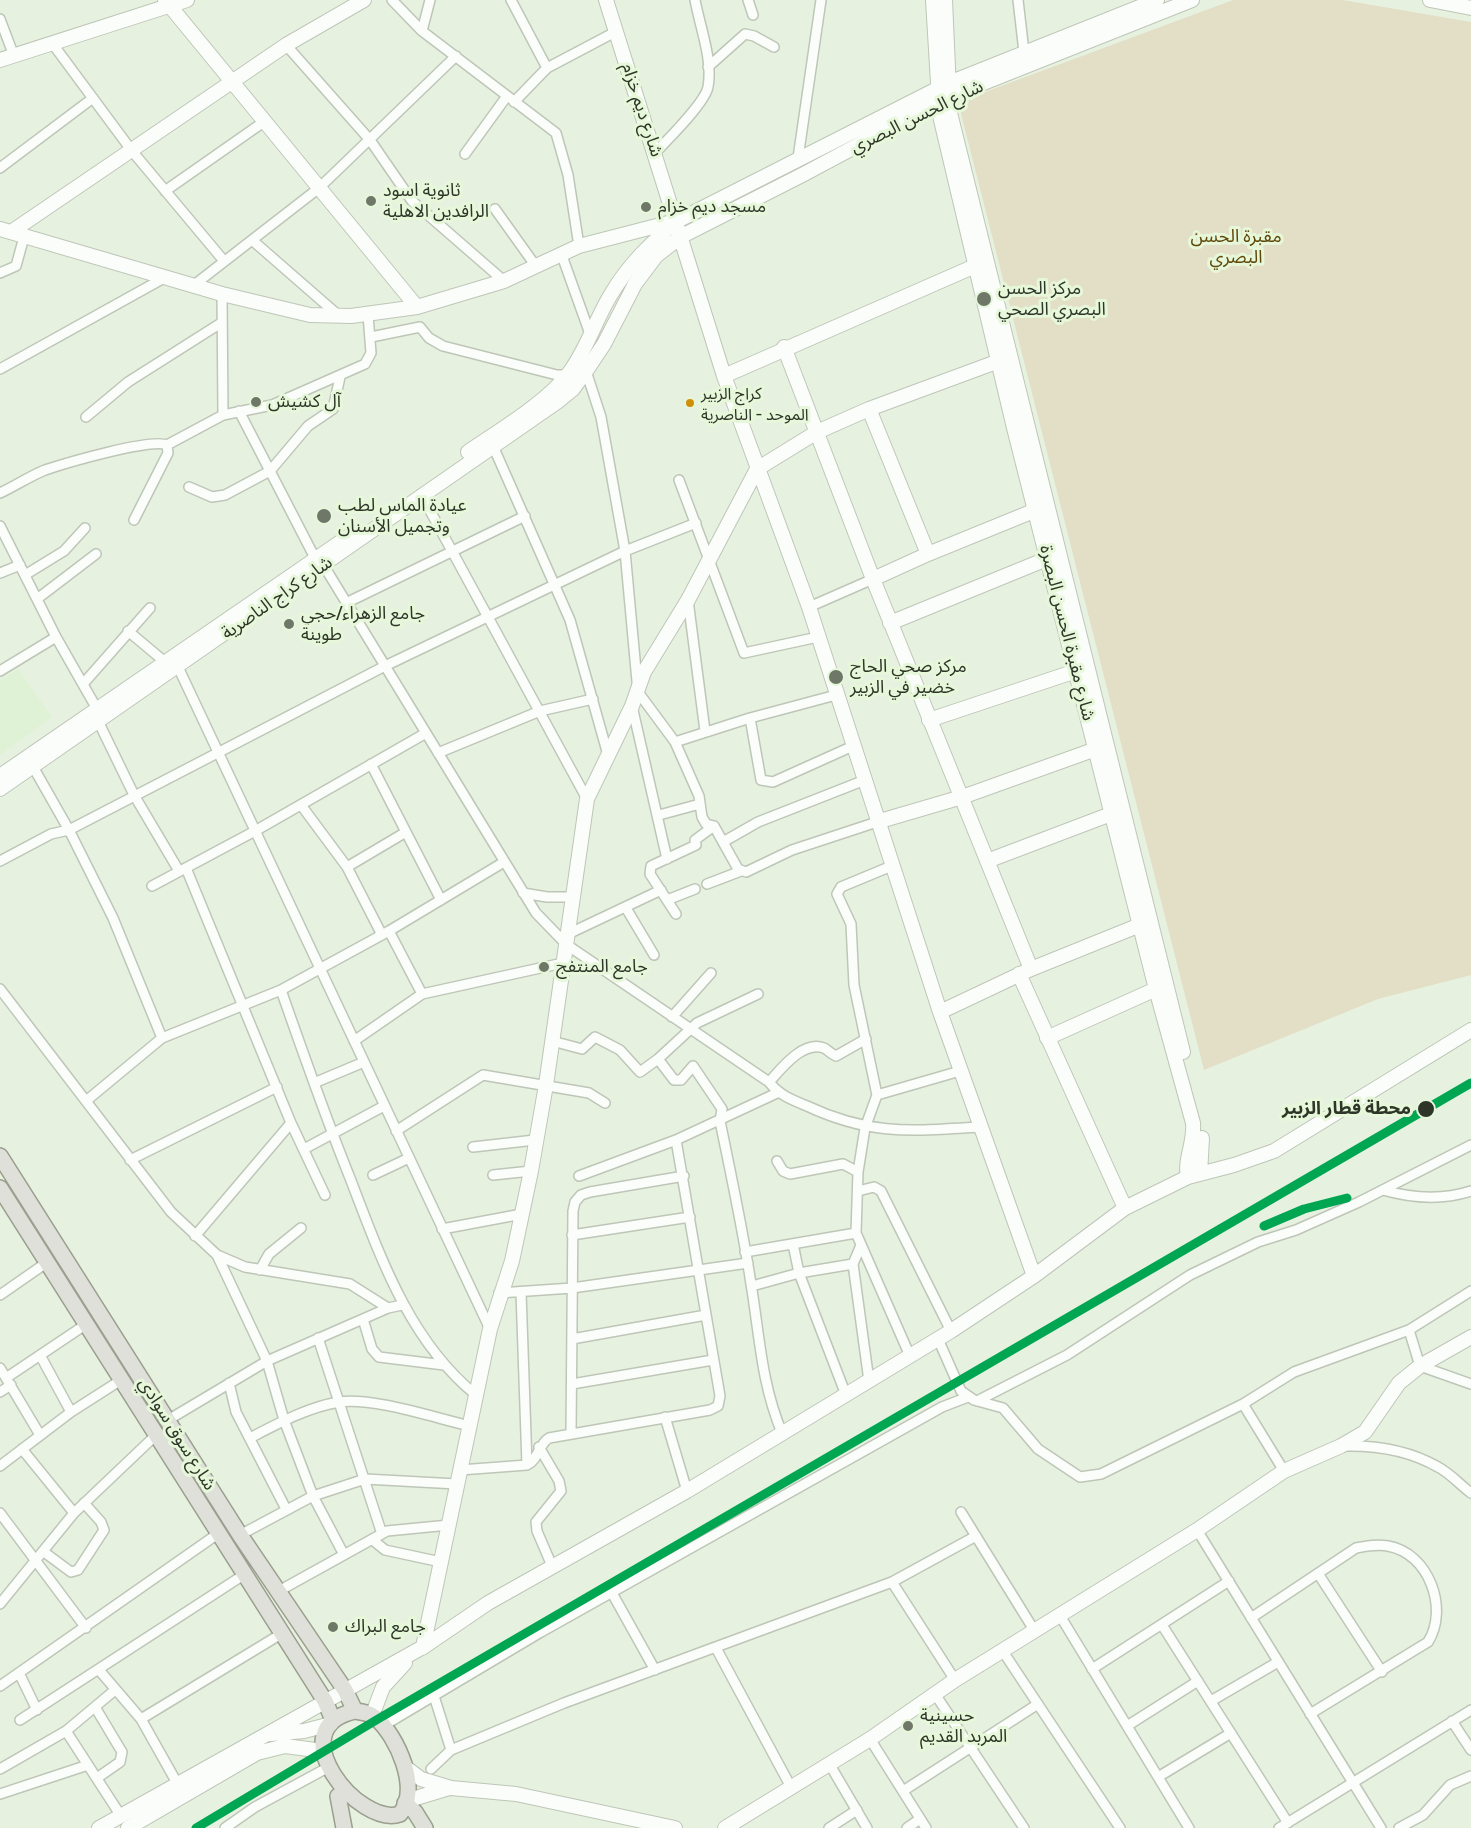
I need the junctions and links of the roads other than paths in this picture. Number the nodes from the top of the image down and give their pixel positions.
1 (187, 0) edge
2 (364, 0) edge
3 (392, 0) edge
4 (430, 0) edge
5 (511, 0) edge
6 (606, 0) edge
7 (695, 0) edge
8 (748, 0) edge
9 (821, 0) edge
10 (933, 0) edge
11 (945, 0) edge
12 (1018, 0) edge
13 (1157, 0) edge
14 (1192, 0) edge
15 (1430, 0) edge
16 (167, 3) edge
17 (1471, 8) edge
18 (753, 15) dead end
19 (0, 20) edge
20 (422, 31) junction
21 (617, 31) junction
22 (52, 43) junction
23 (286, 45) junction
24 (774, 47) dead end
25 (1024, 52) junction
26 (14, 56) junction
27 (456, 56) junction
28 (0, 60) edge
29 (708, 67) junction
30 (547, 68) junction
31 (232, 81) junction
32 (944, 92) junction
33 (93, 98) junction
34 (510, 99) junction
35 (265, 121) junction
36 (370, 140) junction
37 (132, 152) junction
38 (656, 152) junction
39 (465, 154) dead end
40 (798, 158) junction
41 (0, 168) edge
42 (320, 188) junction
43 (165, 191) junction
44 (495, 209) dead end
45 (677, 220) junction
46 (12, 232) edge
47 (682, 236) junction
48 (252, 240) junction
49 (579, 246) junction
50 (561, 253) junction
51 (224, 261) junction
52 (536, 265) junction
53 (975, 266) junction
54 (0, 273) edge
55 (164, 278) junction
56 (504, 281) junction
57 (194, 285) junction
58 (222, 294) junction
59 (417, 307) junction
60 (368, 315) junction
61 (338, 316) junction
62 (221, 323) junction
63 (420, 327) junction
64 (590, 334) junction
65 (371, 337) junction
66 (784, 347) junction
67 (999, 361) junction
68 (0, 369) edge
69 (586, 371) junction
70 (567, 375) junction
71 (724, 376) junction
72 (340, 377) junction
73 (869, 409) junction
74 (239, 411) junction
75 (223, 415) junction
76 (86, 417) dead end
77 (1028, 423) junction
78 (1014, 428) junction
79 (817, 432) junction
80 (167, 445) junction
81 (493, 446) junction
82 (757, 469) junction
83 (270, 471) junction
84 (679, 480) dead end
85 (189, 487) dead end
86 (0, 493) edge
87 (421, 494) junction
88 (1036, 510) junction
89 (525, 516) junction
90 (134, 520) dead end
91 (696, 524) junction
92 (0, 526) edge
93 (85, 528) dead end
94 (452, 550) junction
95 (625, 551) junction
96 (96, 554) dead end
97 (928, 554) junction
98 (1049, 558) junction
99 (709, 559) junction
100 (320, 563) junction
101 (20, 565) junction
102 (0, 573) edge
103 (25, 575) junction
104 (873, 579) junction
105 (554, 585) junction
106 (37, 599) junction
107 (688, 600) junction
108 (346, 603) junction
109 (809, 607) junction
110 (150, 608) dead end
111 (488, 616) junction
112 (1071, 621) junction
113 (890, 623) junction
114 (128, 631) junction
115 (56, 637) junction
116 (818, 637) junction
117 (171, 664) junction
118 (385, 666) junction
119 (1076, 670) junction
120 (0, 671) edge
121 (83, 684) junction
122 (638, 692) junction
123 (836, 695) junction
124 (593, 699) junction
125 (632, 706) junction
126 (540, 711) junction
127 (98, 716) junction
128 (750, 718) junction
129 (929, 720) junction
130 (705, 731) junction
131 (426, 733) junction
132 (675, 742) junction
133 (854, 746) junction
134 (1096, 749) junction
135 (217, 752) junction
136 (438, 753) junction
137 (609, 756) junction
138 (371, 764) junction
139 (32, 765) junction
140 (0, 776) edge
141 (865, 780) junction
142 (0, 789) edge
143 (134, 795) junction
144 (962, 797) junction
145 (587, 799) junction
146 (301, 804) junction
147 (700, 804) junction
148 (1111, 814) junction
149 (659, 815) junction
150 (880, 821) junction
151 (714, 826) junction
152 (69, 830) junction
153 (255, 831) junction
154 (406, 832) junction
155 (723, 842) junction
156 (667, 859) junction
157 (0, 861) edge
158 (987, 861) junction
159 (504, 862) junction
160 (894, 865) junction
161 (346, 867) junction
162 (183, 870) junction
163 (741, 871) junction
164 (707, 884) dead end
165 (152, 886) dead end
166 (695, 889) dead end
167 (661, 890) junction
168 (523, 894) junction
169 (573, 897) junction
170 (441, 900) junction
171 (667, 900) junction
172 (626, 908) junction
173 (676, 914) dead end
174 (1140, 925) junction
175 (385, 933) junction
176 (567, 939) junction
177 (654, 955) dead end
178 (563, 963) junction
179 (320, 968) junction
180 (1025, 971) junction
181 (711, 973) dead end
182 (0, 989) edge
183 (280, 990) junction
184 (1156, 990) junction
185 (422, 994) junction
186 (758, 994) dead end
187 (243, 1005) junction
188 (940, 1012) junction
189 (672, 1017) junction
190 (690, 1030) junction
191 (1471, 1030) edge
192 (162, 1038) junction
193 (1047, 1038) junction
194 (866, 1039) junction
195 (354, 1041) junction
196 (552, 1041) junction
197 (658, 1059) junction
198 (364, 1062) junction
199 (960, 1071) junction
200 (769, 1082) junction
201 (314, 1083) junction
202 (546, 1085) junction
203 (277, 1087) junction
204 (777, 1093) junction
205 (877, 1095) junction
206 (86, 1101) junction
207 (605, 1103) dead end
208 (384, 1106) junction
209 (720, 1121) junction
210 (291, 1123) junction
211 (980, 1127) junction
212 (865, 1128) junction
213 (396, 1131) junction
214 (332, 1133) junction
215 (535, 1140) junction
216 (676, 1140) junction
217 (1471, 1145) edge
218 (473, 1147) dead end
219 (304, 1149) junction
220 (0, 1156) edge
221 (409, 1158) junction
222 (130, 1160) junction
223 (777, 1161) dead end
224 (531, 1171) junction
225 (858, 1172) junction
226 (373, 1175) dead end
227 (493, 1175) dead end
228 (1194, 1175) junction
229 (579, 1176) dead end
230 (684, 1176) junction
231 (0, 1188) edge
232 (1383, 1190) junction
233 (858, 1191) junction
234 (1471, 1191) edge
235 (325, 1195) dead end
236 (5, 1208) edge
237 (1125, 1208) junction
238 (522, 1214) junction
239 (690, 1217) junction
240 (301, 1228) dead end
241 (442, 1229) junction
242 (856, 1233) junction
243 (572, 1235) junction
244 (195, 1236) junction
245 (793, 1244) junction
246 (861, 1245) junction
247 (745, 1252) junction
248 (217, 1255) junction
249 (49, 1261) junction
250 (748, 1263) junction
251 (853, 1264) junction
252 (698, 1269) junction
253 (260, 1270) junction
254 (799, 1273) junction
255 (1034, 1276) junction
256 (752, 1286) junction
257 (572, 1288) junction
258 (1471, 1291) edge
259 (521, 1292) junction
260 (499, 1293) junction
261 (0, 1295) edge
262 (402, 1305) junction
263 (388, 1308) junction
264 (706, 1315) junction
265 (363, 1319) junction
266 (88, 1323) junction
267 (490, 1329) junction
268 (1409, 1330) junction
269 (951, 1331) junction
270 (1471, 1337) edge
271 (318, 1338) junction
272 (938, 1339) junction
273 (572, 1340) junction
274 (125, 1351) junction
275 (40, 1355) junction
276 (910, 1356) junction
277 (713, 1360) junction
278 (109, 1361) junction
279 (267, 1361) junction
280 (444, 1365) junction
281 (1420, 1366) junction
282 (0, 1368) edge
283 (121, 1380) junction
284 (869, 1381) junction
285 (8, 1382) junction
286 (229, 1383) junction
287 (572, 1384) junction
288 (1471, 1384) edge
289 (0, 1392) edge
290 (476, 1395) junction
291 (846, 1395) junction
292 (972, 1399) junction
293 (339, 1402) junction
294 (1243, 1404) junction
295 (70, 1412) junction
296 (665, 1417) junction
297 (168, 1420) junction
298 (284, 1420) junction
299 (470, 1426) junction
300 (571, 1433) junction
301 (782, 1433) junction
302 (40, 1435) junction
303 (156, 1435) junction
304 (250, 1438) junction
305 (1341, 1446) junction
306 (539, 1447) junction
307 (22, 1449) junction
308 (527, 1465) junction
309 (0, 1466) edge
310 (1284, 1471) junction
311 (459, 1477) junction
312 (365, 1479) junction
313 (687, 1491) junction
314 (1471, 1493) edge
315 (313, 1496) junction
316 (84, 1503) junction
317 (286, 1509) junction
318 (961, 1512) dead end
319 (0, 1513) edge
320 (74, 1513) junction
321 (449, 1525) junction
322 (1197, 1530) junction
323 (219, 1533) junction
324 (382, 1534) junction
325 (240, 1535) junction
326 (976, 1536) junction
327 (374, 1540) junction
328 (44, 1552) junction
329 (343, 1553) junction
330 (37, 1560) junction
331 (441, 1562) junction
332 (552, 1566) junction
333 (245, 1574) junction
334 (1319, 1575) junction
335 (1229, 1581) junction
336 (892, 1582) junction
337 (278, 1592) junction
338 (612, 1593) junction
339 (0, 1604) edge
340 (1059, 1614) junction
341 (1251, 1618) junction
342 (1162, 1624) junction
343 (86, 1628) junction
344 (1034, 1630) junction
345 (281, 1634) junction
346 (423, 1647) junction
347 (716, 1648) junction
348 (1002, 1650) junction
349 (1278, 1662) junction
350 (1092, 1669) junction
351 (99, 1670) junction
352 (655, 1671) junction
353 (1382, 1672) junction
354 (19, 1673) junction
355 (955, 1680) junction
356 (1198, 1681) junction
357 (0, 1686) edge
358 (115, 1690) junction
359 (345, 1690) junction
360 (935, 1694) junction
361 (434, 1696) junction
362 (325, 1701) junction
363 (1211, 1701) junction
364 (1038, 1704) junction
365 (95, 1707) junction
366 (37, 1710) junction
367 (1471, 1710) edge
368 (355, 1711) junction
369 (1310, 1714) junction
370 (141, 1719) junction
371 (20, 1720) dead end
372 (378, 1721) junction
373 (1452, 1721) junction
374 (332, 1722) junction
375 (1127, 1726) junction
376 (66, 1731) junction
377 (1231, 1733) junction
378 (260, 1737) junction
379 (870, 1739) junction
380 (970, 1748) junction
381 (323, 1750) junction
382 (451, 1750) junction
383 (1471, 1750) edge
384 (87, 1765) junction
385 (830, 1765) junction
386 (405, 1767) junction
387 (327, 1768) junction
388 (0, 1769) edge
389 (431, 1769) dead end
390 (1471, 1776) edge
391 (1158, 1777) junction
392 (97, 1778) junction
393 (177, 1783) junction
394 (1353, 1783) junction
395 (451, 1788) junction
396 (792, 1789) junction
397 (903, 1791) junction
398 (338, 1793) junction
399 (0, 1794) edge
400 (406, 1802) junction
401 (857, 1810) junction
402 (920, 1819) junction
403 (124, 1822) edge
404 (391, 1824) edge
405 (1284, 1825) edge
406 (734, 1826) edge
407 (99, 1828) edge
408 (225, 1828) edge
409 (344, 1828) edge
410 (425, 1828) edge
411 (675, 1828) edge
412 (830, 1828) edge
413 (867, 1828) edge
414 (907, 1828) edge
415 (926, 1828) edge
416 (1024, 1828) edge
417 (1120, 1828) edge
418 (1189, 1828) edge
419 (1381, 1828) edge
420 (1399, 1828) edge

1 - 16 street
2 - 23 street
3 - 20 street
4 - 20 street
5 - 30 street
6 - 21 street, شارع ديم خزام
7 - 29 street
8 - 18 street
9 - 40 street
10 - 32 street
11 - 32 street
12 - 25 street
13 - 25 street, شارع الحسن البصري
14 - 32 street, شارع الحسن البصري
15 - 17 street
16 - 22 street
16 - 31 street
19 - 26 street
20 - 27 street
21 - 30 street
21 - 38 street, شارع ديم خزام
22 - 26 street
22 - 33 street
23 - 31 street
23 - 36 street
24 - 29 street
25 - 32 street, شارع الحسن البصري
26 - 28 street
27 - 34 street
27 - 36 street
29 - 38 street
30 - 34 street
31 - 35 street
31 - 37 street
32 - 40 street, شارع الحسن البصري
32 - 47 street, شارع الحسن البصري
32 - 53 street, شارع مقبرة الحسن البصرة
32 - 77 street, شارع مقبرة الحسن البصرة
33 - 37 street
33 - 41 street
34 - 39 street
34 - 49 street
35 - 42 street
35 - 43 street
36 - 42 street
36 - 56 street
37 - 43 street
37 - 46 street
38 - 45 street, شارع ديم خزام
40 - 45 street, شارع الحسن البصري
42 - 48 street
42 - 59 street
43 - 51 street
44 - 52 street
45 - 47 street, شارع ديم خزام
45 - 49 street
45 - 64 street, شارع كراج الناصرية
46 - 54 street
46 - 55 street
47 - 69 street, شارع كراج الناصرية
47 - 71 street, شارع ديم خزام
48 - 51 street
48 - 61 street
49 - 50 street
50 - 52 street
50 - 64 street
51 - 57 street
52 - 56 street
53 - 66 street
53 - 67 street, شارع مقبرة الحسن البصرة
55 - 57 street
55 - 68 street
56 - 59 street
57 - 58 street
58 - 61 street
58 - 62 street
59 - 60 street
59 - 63 street
60 - 61 street
60 - 65 street
62 - 75 street
62 - 76 street
63 - 65 street
63 - 70 street
64 - 70 street, شارع كراج الناصرية
65 - 72 street
66 - 71 street
66 - 79 street
67 - 73 street
67 - 78 street, شارع مقبرة الحسن البصرة
69 - 81 street, شارع كراج الناصرية
69 - 95 street
70 - 100 street, شارع كراج الناصرية
71 - 82 street, شارع ديم خزام
72 - 74 street
72 - 83 street
73 - 79 street
73 - 97 street
74 - 75 street
74 - 83 street
75 - 80 street
77 - 78 street
77 - 112 street, شارع مقبرة الحسن البصرة
78 - 88 street, شارع مقبرة الحسن البصرة
79 - 82 street
79 - 104 street
80 - 86 street
80 - 90 street
81 - 87 street, شارع كراج الناصرية
81 - 89 street
82 - 99 street
82 - 109 street, شارع ديم خزام
83 - 85 street
83 - 100 street
84 - 91 street
87 - 94 street
87 - 100 street, شارع كراج الناصرية
88 - 97 street
88 - 98 street, شارع مقبرة الحسن البصرة
89 - 94 street
89 - 105 street
91 - 95 street
91 - 99 street
92 - 101 street
93 - 103 street
94 - 108 street
94 - 111 street
95 - 105 street
95 - 122 street
96 - 106 street
97 - 104 street
98 - 112 street, شارع مقبرة الحسن البصرة
98 - 113 street
99 - 107 street
99 - 116 street
100 - 108 street
100 - 117 street, شارع كراج الناصرية
101 - 102 street
101 - 103 street
103 - 106 street
104 - 109 street
104 - 113 street
105 - 111 street
105 - 124 street
106 - 115 street
107 - 122 street
107 - 130 street
108 - 118 street
109 - 116 street, شارع ديم خزام
110 - 114 street
111 - 118 street
111 - 126 street
112 - 119 street, شارع مقبرة الحسن البصرة
112 - 228 street, شارع مقبرة الحسن البصرة
113 - 129 street
114 - 117 street
114 - 121 street
115 - 120 street
115 - 121 street
116 - 123 street, شارع ديم خزام
117 - 127 street, شارع كراج الناصرية
117 - 135 street
118 - 131 street
118 - 135 street
119 - 129 street
119 - 134 street, شارع مقبرة الحسن البصرة
121 - 127 street
122 - 125 street
122 - 132 street
123 - 128 street
123 - 133 street, شارع ديم خزام
124 - 126 street
124 - 137 street
125 - 137 street
125 - 149 street
126 - 136 street
126 - 145 street
127 - 139 street, شارع كراج الناصرية
127 - 140 street, شارع كراج الناصرية
127 - 143 street
128 - 130 street
128 - 133 street
129 - 144 street
130 - 132 street
131 - 136 street
131 - 138 street
132 - 147 street
133 - 141 street, شارع ديم خزام
134 - 144 street
134 - 148 street, شارع مقبرة الحسن البصرة
135 - 143 street
135 - 153 street
136 - 159 street
137 - 145 street
138 - 146 street
138 - 154 street
139 - 142 street, شارع كراج الناصرية
139 - 152 street
141 - 150 street, شارع ديم خزام
141 - 155 street
143 - 152 street
143 - 162 street
144 - 150 street
144 - 158 street
145 - 169 street
146 - 153 street
146 - 161 street
147 - 149 street
147 - 151 street
148 - 158 street
148 - 174 street, شارع مقبرة الحسن البصرة
149 - 156 street
150 - 160 street, شارع ديم خزام
150 - 163 street
151 - 155 street
151 - 156 street
152 - 157 street
152 - 192 street
153 - 162 street
153 - 179 street
154 - 161 street
154 - 170 street
155 - 163 street
156 - 167 street
158 - 180 street
159 - 168 street
159 - 170 street
160 - 188 street, شارع ديم خزام
160 - 194 street
161 - 175 street
162 - 165 street
162 - 187 street
163 - 164 street
166 - 171 street
167 - 171 street
167 - 172 street
168 - 169 street
168 - 176 street
169 - 176 street
170 - 175 street
171 - 173 street
172 - 176 street
172 - 177 street
174 - 180 street
174 - 184 street, شارع مقبرة الحسن البصرة
175 - 179 street
175 - 185 street
176 - 178 street
176 - 189 street
178 - 185 street
178 - 196 street
179 - 183 street
179 - 195 street
180 - 188 street
180 - 193 street
181 - 189 street
182 - 206 street
183 - 187 street
183 - 201 street
184 - 193 street
184 - 228 street, شارع مقبرة الحسن البصرة
185 - 195 street
186 - 190 street
187 - 192 street
187 - 203 street
188 - 199 street, شارع ديم خزام
189 - 190 street
190 - 197 street
190 - 200 street
191 - 228 street
192 - 206 street
193 - 237 street
194 - 200 street
194 - 205 street
195 - 198 street
196 - 197 street
196 - 202 street
197 - 209 street
198 - 201 street
198 - 208 street
199 - 205 street
199 - 211 street, شارع ديم خزام
200 - 204 street
201 - 214 street
202 - 207 street
202 - 213 street
202 - 215 street
203 - 210 street
203 - 222 street
204 - 209 street
204 - 212 street
205 - 212 street
206 - 222 street
208 - 213 street
208 - 214 street
209 - 216 street
209 - 247 street
210 - 219 street
210 - 244 street
211 - 212 street
211 - 255 street, شارع ديم خزام
212 - 225 street
213 - 221 street
214 - 219 street
214 - 262 street
215 - 218 street
215 - 224 street
216 - 229 street
216 - 230 street
217 - 232 street
219 - 235 street
220 - 274 main road, شارع سوق سوادي
221 - 226 street
221 - 241 street
222 - 244 street
223 - 225 street
224 - 227 street
224 - 238 street
225 - 233 street
228 - 237 street
230 - 239 street
230 - 243 street
231 - 236 main road, شارع سوق سوادي
232 - 234 street
232 - 292 street
233 - 242 street
233 - 269 street
236 - 249 main road, شارع سوق سوادي
237 - 255 street
238 - 241 street
238 - 260 street
239 - 243 street
239 - 252 street
240 - 253 street
241 - 267 street
242 - 245 street
242 - 246 street
243 - 257 street
244 - 248 street
245 - 247 street
245 - 254 street
246 - 251 street
246 - 276 street
247 - 250 street
248 - 253 street
248 - 279 street
249 - 261 street
249 - 266 main road, شارع سوق سوادي
250 - 252 street
250 - 256 street
251 - 254 street
251 - 284 street
252 - 257 street
252 - 264 street
253 - 263 street
254 - 256 street
254 - 291 street
255 - 269 street
256 - 301 street
257 - 259 street
257 - 273 street
258 - 268 street
259 - 260 street
259 - 308 street
260 - 267 street
262 - 263 street
262 - 280 street
263 - 265 street
264 - 273 street
264 - 277 street
265 - 271 street
265 - 280 street
266 - 275 street
266 - 278 main road, شارع سوق سوادي
267 - 290 street
268 - 281 street
268 - 294 street
269 - 272 street
270 - 281 street
271 - 279 street
271 - 293 street
272 - 276 street
272 - 292 street
273 - 287 street
274 - 278 main road
274 - 297 main road, شارع سوق سوادي
275 - 285 street
275 - 295 street
276 - 284 street
277 - 287 street
277 - 296 street
278 - 283 main road, شارع سوق سوادي
279 - 286 street
279 - 298 street
280 - 290 street
281 - 288 street
281 - 305 street
282 - 285 street
283 - 295 street
283 - 303 main road, شارع سوق سوادي
284 - 291 street
285 - 289 street
285 - 302 street
286 - 297 street
286 - 304 street
287 - 300 street
290 - 299 street
291 - 301 street
292 - 294 street
292 - 338 street
293 - 298 street
293 - 299 street
293 - 312 street
294 - 310 street
295 - 302 street
296 - 300 street
296 - 313 street
297 - 325 main road, شارع سوق سوادي
298 - 304 street
298 - 315 street
299 - 311 street
300 - 306 street
301 - 313 street
302 - 307 street
303 - 316 street
303 - 323 main road, شارع سوق سوادي
304 - 317 street
305 - 310 street
305 - 314 street
306 - 308 street
306 - 332 street
307 - 309 street
307 - 320 street
308 - 311 street
310 - 322 street
311 - 312 street
311 - 321 street
312 - 315 street
312 - 324 street
313 - 332 street
315 - 317 street
315 - 329 street
316 - 320 street
316 - 328 street
317 - 325 street
318 - 326 street
319 - 330 street
320 - 328 street
321 - 324 street
321 - 331 street
322 - 335 street
322 - 340 street
323 - 333 main road, شارع سوق سوادي
323 - 343 street
324 - 327 street
325 - 337 main road, شارع سوق سوادي
326 - 336 street
326 - 344 street
327 - 329 street
327 - 331 street
328 - 330 street
329 - 337 street
330 - 339 street
330 - 343 street
331 - 346 street
332 - 346 street
333 - 345 main road, شارع سوق سوادي
333 - 351 street
334 - 341 street
334 - 353 street
334 - 353 street
335 - 341 street
335 - 342 street
336 - 347 street
336 - 355 street
337 - 359 main road, شارع سوق سوادي
338 - 352 street
338 - 361 street
340 - 344 street
340 - 350 street
341 - 349 street
342 - 350 street
342 - 356 street
343 - 354 street
344 - 348 street
345 - 362 main road, شارع سوق سوادي
345 - 370 street
346 - 359 street
346 - 372 street
347 - 352 street
347 - 396 street
348 - 355 street
348 - 364 street
349 - 363 street
349 - 369 street
350 - 375 street
351 - 358 street
351 - 366 street
352 - 382 street
353 - 369 street
354 - 357 street
354 - 366 street
355 - 360 street
356 - 363 street
356 - 375 street
358 - 365 street
358 - 370 street
359 - 362 street
359 - 368 main road, شارع سوق سوادي
360 - 379 street
360 - 380 street
361 - 372 street
361 - 382 street
362 - 374 main road, شارع سوق سوادي
362 - 378 street
363 - 377 street
364 - 380 street
364 - 417 street
365 - 376 street
365 - 392 street
366 - 371 street
367 - 373 street
368 - 372 main road
368 - 374 main road
369 - 394 street
370 - 393 street
372 - 386 main road
373 - 383 street
373 - 394 street
374 - 378 street
374 - 381 main road
375 - 391 street
376 - 384 street
376 - 388 street
377 - 391 street
377 - 405 street
378 - 393 street
379 - 385 street
379 - 397 street
380 - 397 street
380 - 416 street
381 - 387 main road
381 - 403 street
382 - 389 street
384 - 392 street
384 - 399 street
385 - 396 street
385 - 401 street
386 - 395 street
386 - 400 main road
387 - 398 main road
387 - 408 street
390 - 420 street
391 - 418 street
392 - 403 street
393 - 403 street
394 - 405 street
394 - 419 street
395 - 400 street
395 - 411 street
396 - 406 street
397 - 402 street
398 - 404 main road
398 - 409 main road
400 - 404 main road
400 - 410 main road
401 - 412 street
401 - 413 street
402 - 414 street
402 - 415 street
403 - 407 street

